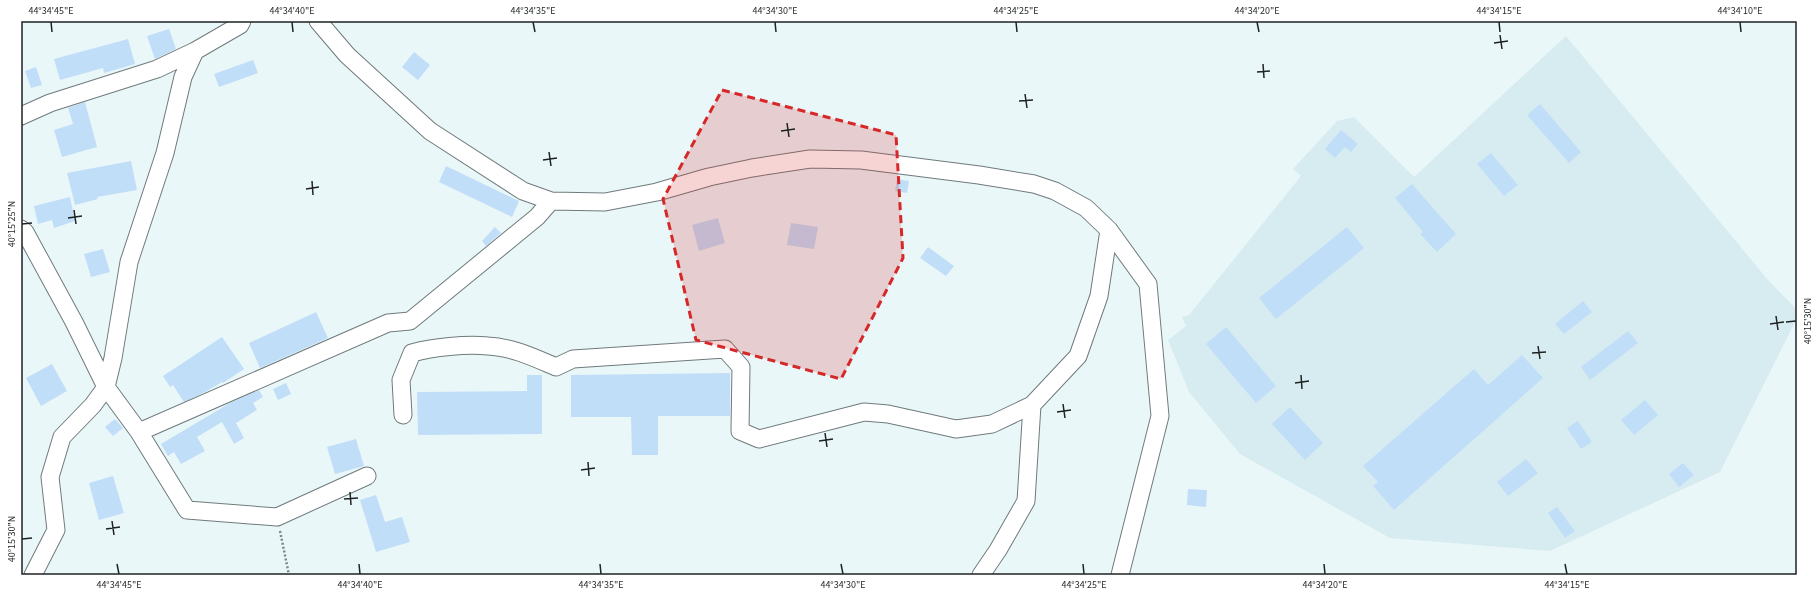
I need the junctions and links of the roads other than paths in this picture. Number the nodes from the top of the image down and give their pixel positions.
1 (242, 21) edge
2 (318, 21) edge
3 (195, 51) junction
4 (21, 116) edge
5 (551, 201) junction
6 (21, 229) edge
7 (1109, 230) junction
8 (106, 387) junction
9 (1032, 405) junction
10 (403, 415) dead end
11 (139, 432) junction
12 (367, 476) dead end
13 (33, 575) edge
14 (982, 575) edge
15 (1120, 575) edge

1 - 3 street
2 - 5 street
3 - 4 street
3 - 8 street
5 - 7 street
5 - 11 street
6 - 8 street
7 - 9 street
7 - 15 street
8 - 11 street
8 - 13 street
9 - 10 street
9 - 14 street
11 - 12 street

